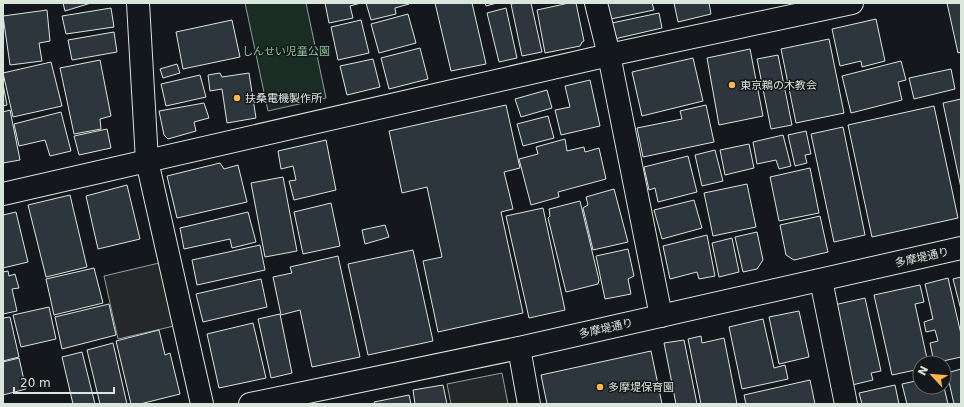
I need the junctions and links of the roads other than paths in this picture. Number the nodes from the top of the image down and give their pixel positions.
1 (138, 3) edge
2 (596, 3) edge
3 (852, 3) edge
4 (609, 55) junction
5 (147, 161) junction
6 (3, 194) edge
7 (961, 248) edge
8 (821, 280) junction
9 (661, 316) junction
10 (519, 348) junction
11 (202, 404) edge
12 (250, 404) edge
13 (529, 404) edge
14 (846, 404) edge

1 - 5 street
2 - 4 street
3 - 4 street
4 - 5 street
4 - 9 street
5 - 6 street
5 - 11 street
7 - 8 street, 多摩堤通り
8 - 9 street, 多摩堤通り
8 - 14 street
9 - 10 street, 多摩堤通り
10 - 12 street, 多摩堤通り
10 - 13 street

